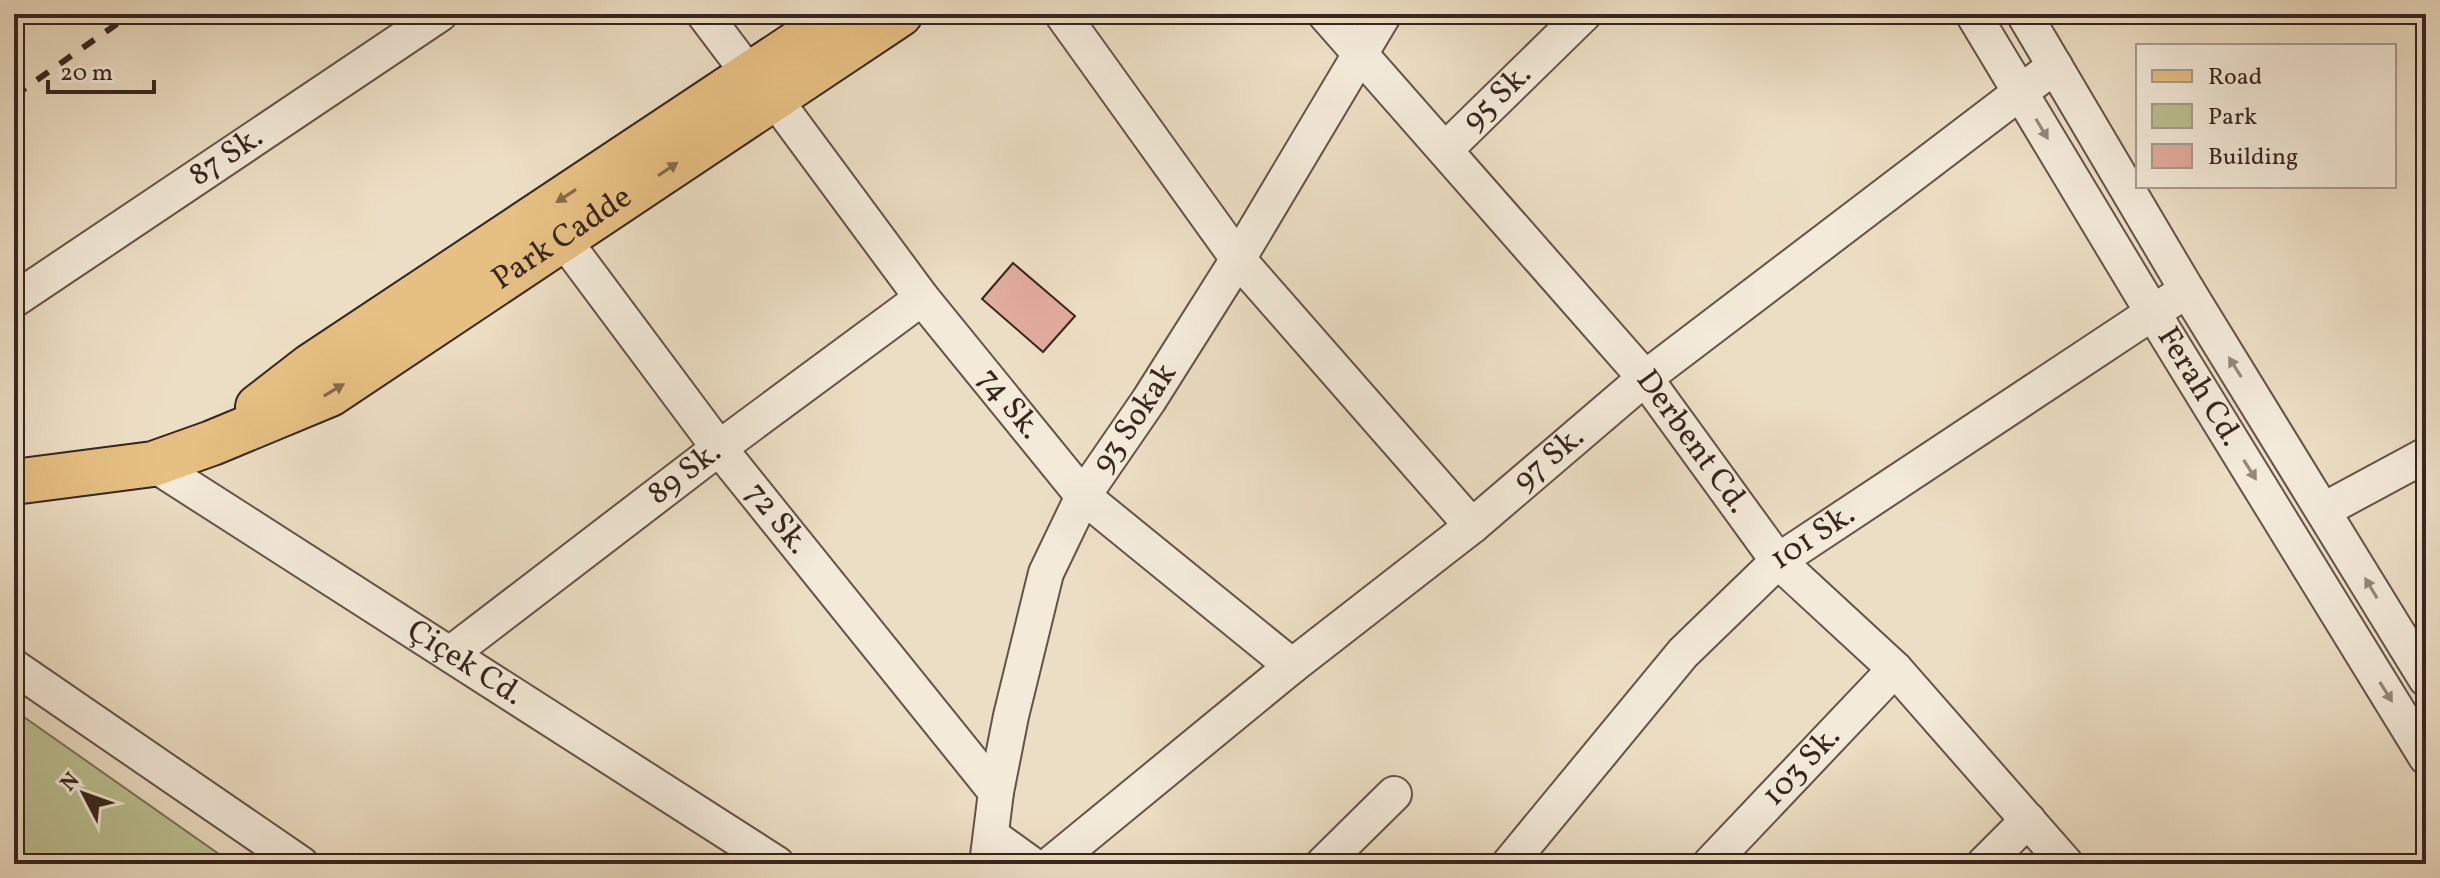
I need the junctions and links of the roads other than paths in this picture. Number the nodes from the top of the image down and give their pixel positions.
1 (440, 14) edge
2 (704, 14) edge
3 (841, 14) edge
4 (900, 14) edge
5 (1062, 14) edge
6 (1325, 14) edge
7 (1384, 14) edge
8 (1584, 14) edge
9 (1973, 14) edge
10 (2024, 14) edge
11 (1361, 53) junction
12 (2055, 66) junction
13 (762, 87) junction
14 (2019, 92) junction
15 (1445, 150) junction
16 (563, 239) junction
17 (1238, 259) junction
18 (2187, 290) junction
19 (922, 298) junction
20 (14, 300) edge
21 (2153, 313) junction
22 (1645, 378) junction
23 (212, 443) junction
24 (719, 448) junction
25 (2426, 455) edge
26 (153, 464) junction
27 (14, 482) edge
28 (1083, 496) junction
29 (2324, 510) junction
30 (1472, 526) junction
31 (1778, 561) junction
32 (450, 654) junction
33 (1292, 666) junction
34 (14, 667) edge
35 (1895, 669) junction
36 (2426, 679) edge
37 (2426, 757) edge
38 (996, 792) junction
39 (1394, 794) dead end
40 (2028, 820) junction
41 (989, 850) edge
42 (1526, 859) edge
43 (301, 864) edge
44 (777, 864) edge
45 (1031, 864) edge
46 (1051, 864) edge
47 (1323, 864) edge
48 (1710, 864) edge
49 (1984, 864) edge
50 (2066, 864) edge

1 - 20 street, 87 Sk.
2 - 13 street, 74 Sk.
3 - 13 main road, Park Cadde
4 - 13 main road, Park Cadde
5 - 17 street
6 - 11 street, Derbent Cd.
7 - 11 street, 93 Sokak
8 - 15 street, 95 Sk.
9 - 14 street, Ferah Cd.
10 - 12 street, Ferah Cd.
11 - 15 street, Derbent Cd.
11 - 17 street, 93 Sokak
12 - 14 street, 97 Sk.
12 - 18 street, Ferah Cd.
16 -> 13 main road, Park Cadde
13 - 19 street, 74 Sk.
13 -> 23 main road, Park Cadde
14 -> 21 street, Ferah Cd.
14 - 22 street, 97 Sk.
15 - 22 street, Derbent Cd.
23 -> 16 main road, Park Cadde
16 - 24 street, 72 Sk.
17 - 28 street, 93 Sokak
17 - 30 street
18 - 21 street, 101 Sk.
29 -> 18 street, Ferah Cd.
19 - 24 street, 89 Sk.
19 - 28 street, 74 Sk.
21 - 31 street, 101 Sk.
21 -> 37 street, Ferah Cd.
22 - 30 street, 97 Sk.
22 - 31 street, Derbent Cd.
23 - 26 main road, Park Cadde
24 - 32 street, 89 Sk.
24 - 38 street, 72 Sk.
25 - 29 street
26 - 27 main road, Park Cadde
26 - 32 street, Çiçek Cd.
28 - 33 street, 74 Sk.
28 - 38 street, 93 Sokak
36 -> 29 street, Ferah Cd.
30 - 33 street, 97 Sk.
31 - 35 street, Derbent Cd.
31 - 42 street, 101 Sk.
32 - 44 street, Çiçek Cd.
33 - 46 street, 97 Sk.
34 - 43 street
35 - 40 street, Derbent Cd.
35 - 48 street, 103 Sk.
38 - 41 street, 93 Sokak
39 - 47 street
40 - 49 street
40 - 50 street, Derbent Cd.
41 - 45 street

